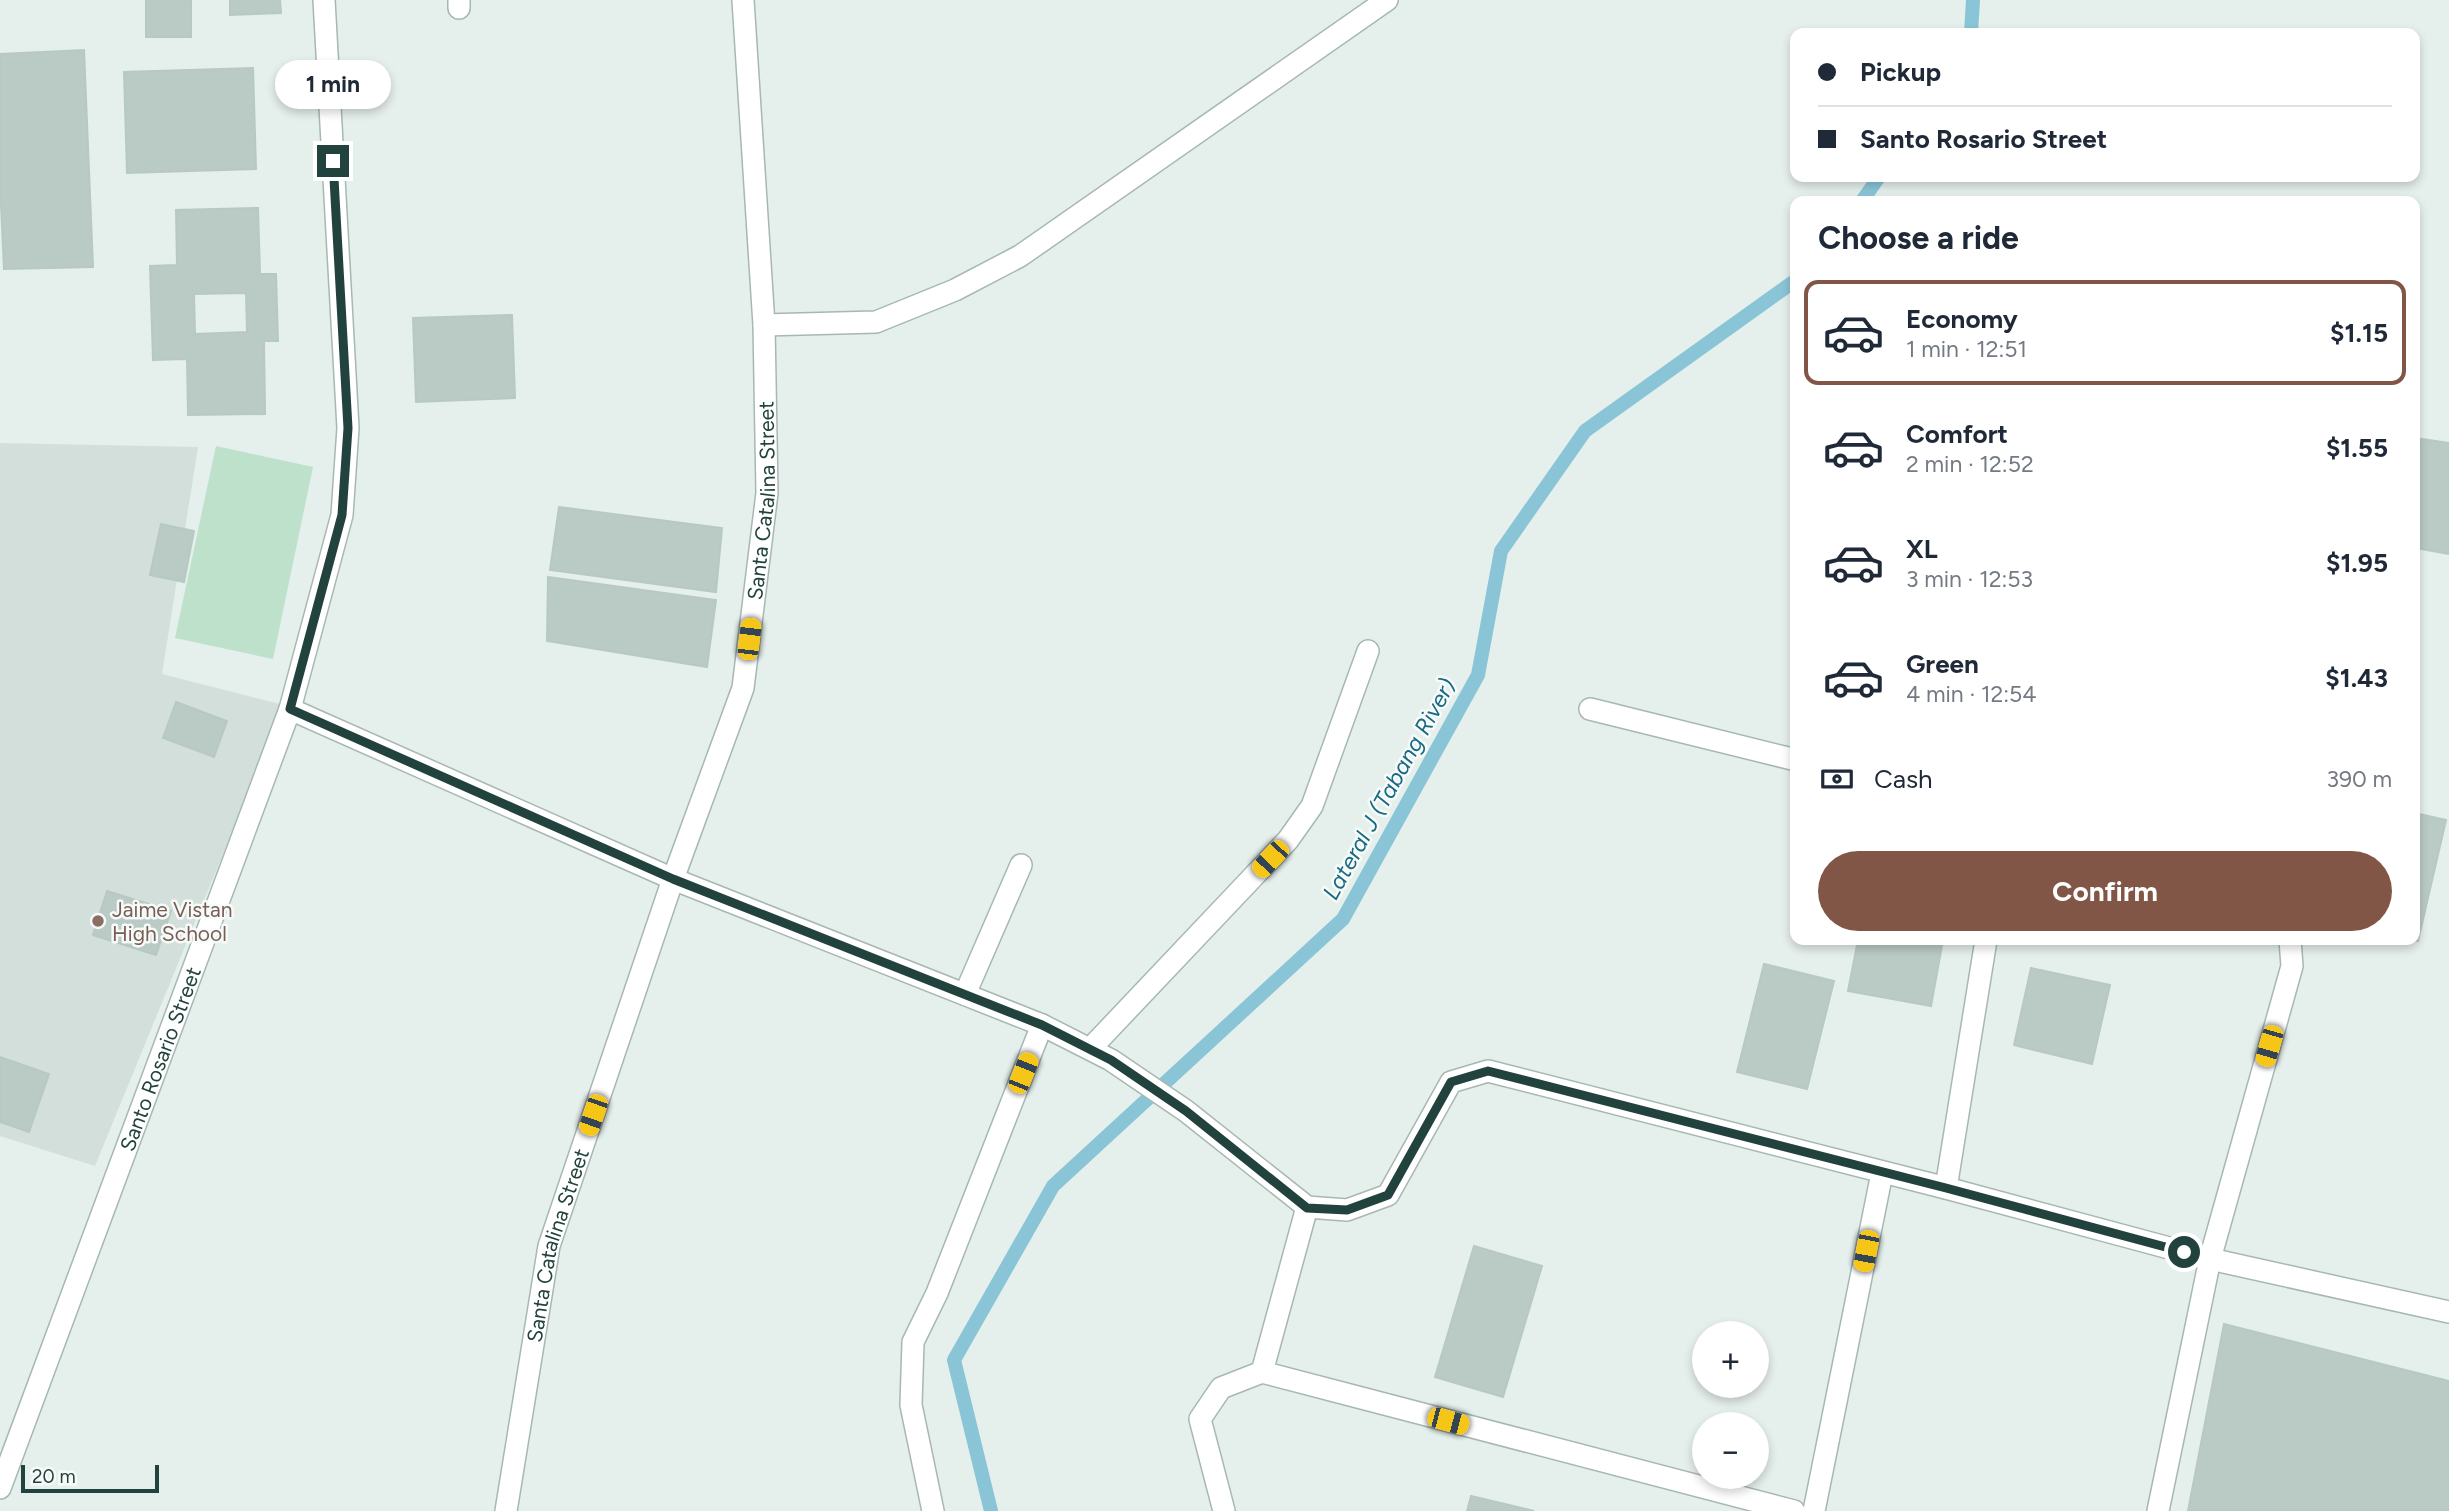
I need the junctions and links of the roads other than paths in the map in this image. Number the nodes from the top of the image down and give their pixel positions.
1 (324, 0) edge
2 (743, 0) edge
3 (1387, 0) edge
4 (764, 325) junction
5 (1368, 651) dead end
6 (290, 709) junction
7 (1590, 709) dead end
8 (1790, 759) edge
9 (1021, 865) dead end
10 (673, 879) junction
11 (1985, 945) edge
12 (2290, 945) edge
13 (965, 994) junction
14 (1042, 1025) junction
15 (1090, 1049) junction
16 (1882, 1173) junction
17 (1946, 1188) junction
18 (1307, 1208) junction
19 (2210, 1259) junction
20 (2449, 1312) edge
21 (1262, 1372) junction
22 (0, 1488) edge
23 (506, 1511) edge
24 (933, 1511) edge
25 (1224, 1511) edge
26 (1794, 1511) edge
27 (1814, 1511) edge
28 (2158, 1511) edge

1 - 6 street, Santo Rosario Street
2 - 4 street, Santa Catalina Street
3 - 4 street
4 - 10 street, Santa Catalina Street
5 - 15 street
6 - 10 street
6 - 22 street, Santo Rosario Street
7 - 8 street
9 - 13 street
10 - 13 street
10 - 23 street, Santa Catalina Street
11 - 17 street
12 - 19 street
13 - 14 street
14 - 15 street
14 - 24 street
15 - 18 street
16 - 17 street
16 - 18 street
16 - 27 street
17 - 19 street
18 - 21 street
19 - 20 street
19 - 28 street
21 - 25 street
21 - 26 street

